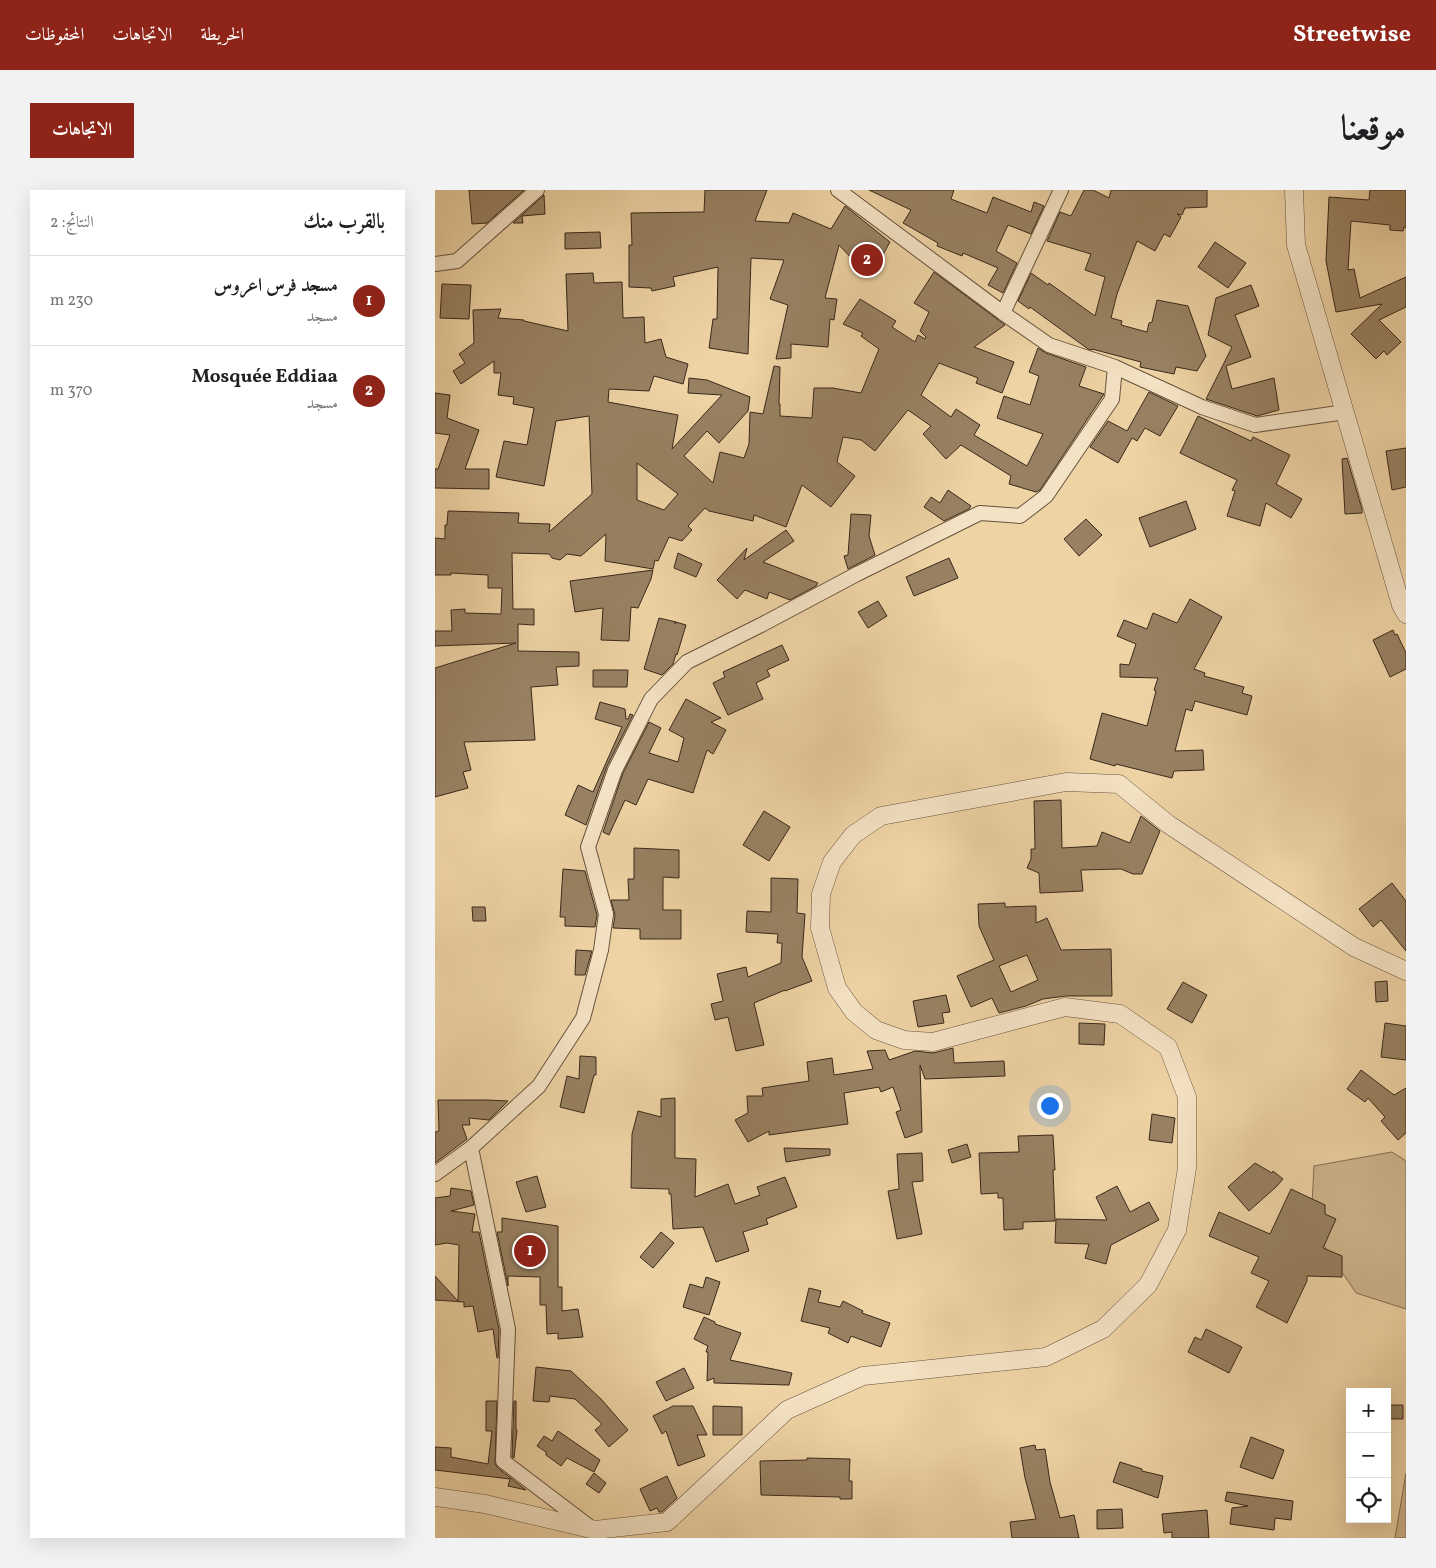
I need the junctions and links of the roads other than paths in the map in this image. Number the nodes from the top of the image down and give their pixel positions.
1 (537, 190) edge
2 (838, 190) edge
3 (1061, 190) edge
4 (1294, 190) edge
5 (435, 264) edge
6 (1003, 313) junction
7 (1115, 366) junction
8 (1345, 412) junction
9 (1406, 614) edge
10 (1406, 971) edge
11 (471, 1148) junction
12 (435, 1174) edge
13 (435, 1496) edge
14 (595, 1530) junction

1 - 5 street
2 - 6 street
3 - 6 street
4 - 8 street
6 - 7 street
7 - 8 street
7 - 11 street
8 - 9 street
10 - 14 street
11 - 12 street
11 - 14 street
13 - 14 street

